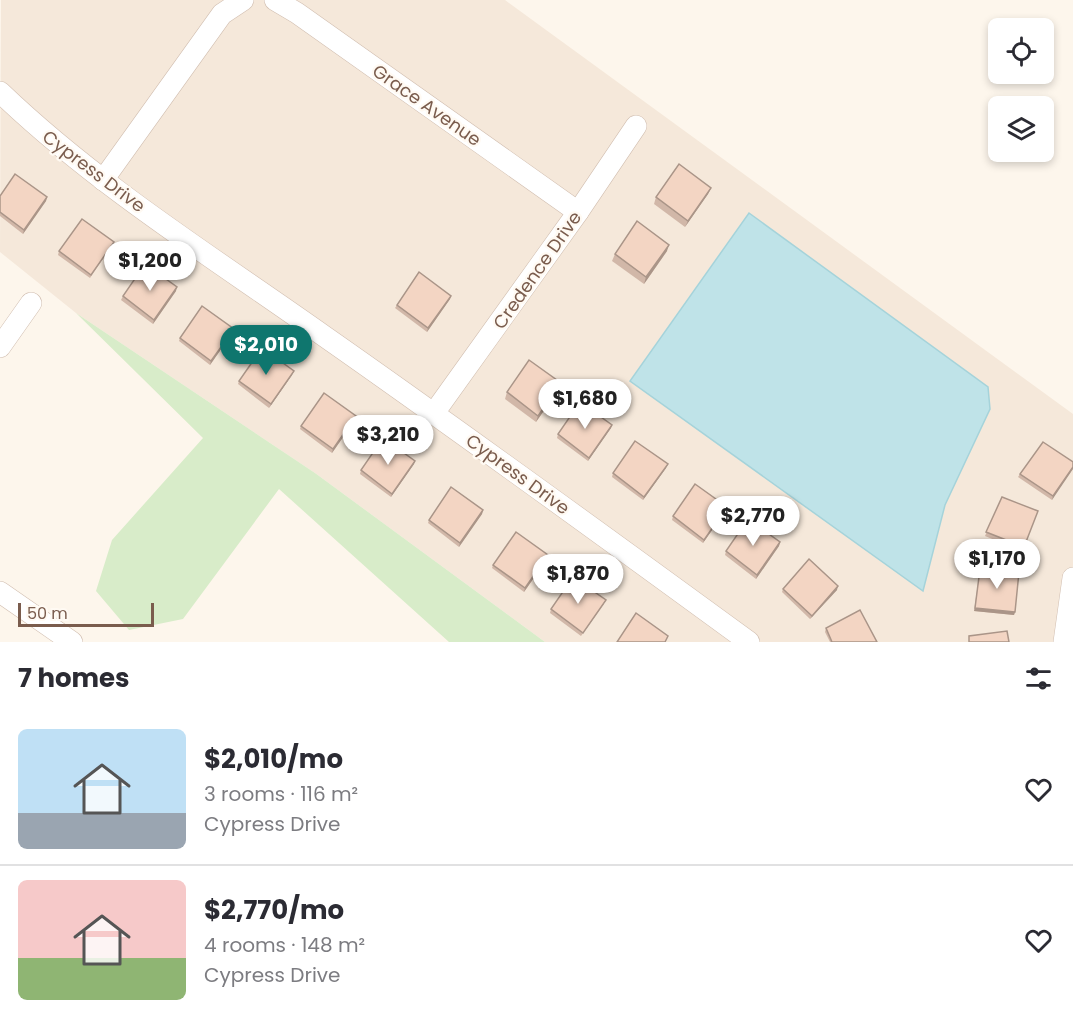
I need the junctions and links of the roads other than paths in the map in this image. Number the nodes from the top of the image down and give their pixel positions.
1 (243, 0) edge
2 (275, 0) edge
3 (0, 92) edge
4 (636, 126) dead end
5 (103, 180) junction
6 (578, 212) junction
7 (31, 303) dead end
8 (0, 348) edge
9 (435, 413) junction
10 (1073, 578) edge
11 (0, 592) edge
12 (72, 642) edge
13 (749, 642) edge
14 (1064, 642) edge

1 - 5 street
2 - 6 street, Grace Avenue
3 - 5 street, Cypress Drive
4 - 6 street, Credence Drive
5 - 9 street, Cypress Drive
6 - 9 street, Credence Drive
7 - 8 street
9 - 13 street, Cypress Drive
10 - 14 street
11 - 12 street

